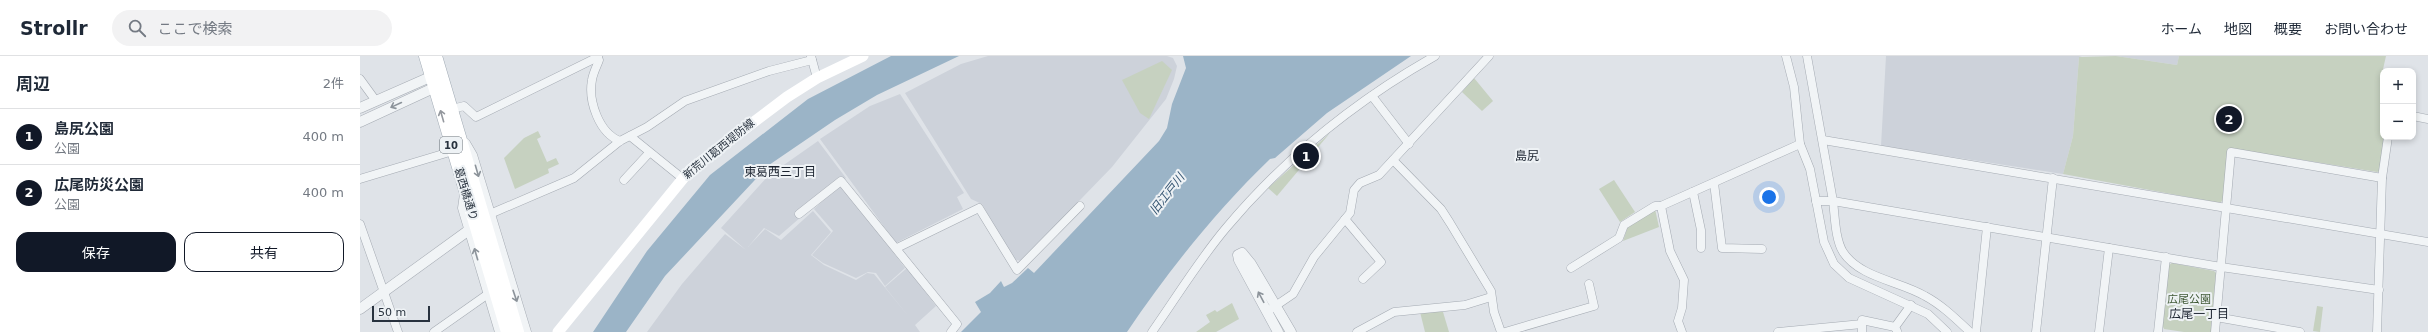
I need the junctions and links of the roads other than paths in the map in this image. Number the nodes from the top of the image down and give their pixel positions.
1 (425, 56) edge
2 (436, 56) edge
3 (863, 56) edge
4 (1435, 56) edge
5 (1488, 56) edge
6 (1786, 56) edge
7 (1807, 56) edge
8 (600, 57) edge
9 (812, 58) edge
10 (817, 78) junction
11 (360, 79) edge
12 (438, 80) junction
13 (1372, 96) junction
14 (376, 101) junction
15 (360, 108) edge
16 (452, 109) junction
17 (2416, 117) edge
18 (2428, 119) edge
19 (360, 122) edge
20 (456, 123) junction
21 (630, 136) junction
22 (1823, 140) junction
23 (2388, 140) edge
24 (620, 141) junction
25 (1409, 144) junction
26 (1800, 144) junction
27 (453, 151) junction
28 (649, 153) junction
29 (1393, 160) junction
30 (360, 178) edge
31 (682, 178) junction
32 (2053, 178) junction
33 (2382, 178) junction
34 (624, 180) dead end
35 (1714, 183) junction
36 (1693, 192) junction
37 (1816, 201) junction
38 (1833, 201) junction
39 (1080, 206) dead end
40 (1661, 206) junction
41 (2227, 208) junction
42 (490, 214) junction
43 (800, 214) dead end
44 (1345, 219) junction
45 (360, 224) edge
46 (1986, 227) junction
47 (478, 232) junction
48 (2380, 234) junction
49 (2046, 237) junction
50 (2428, 242) edge
51 (896, 248) junction
52 (1701, 248) dead end
53 (2109, 248) junction
54 (1762, 249) dead end
55 (2166, 257) junction
56 (2221, 267) junction
57 (1571, 268) dead end
58 (1363, 279) dead end
59 (1589, 284) dead end
60 (2379, 290) junction
61 (384, 292) junction
62 (488, 294) junction
63 (1491, 296) junction
64 (1911, 305) junction
65 (360, 309) edge
66 (1272, 309) junction
67 (2216, 317) junction
68 (1862, 328) edge
69 (1896, 330) edge
70 (398, 332) edge
71 (434, 332) edge
72 (499, 332) edge
73 (507, 332) edge
74 (518, 332) edge
75 (528, 332) edge
76 (558, 332) edge
77 (951, 332) edge
78 (1152, 332) edge
79 (1278, 332) edge
80 (1290, 332) edge
81 (1357, 332) edge
82 (1501, 332) edge
83 (1505, 332) edge
84 (1682, 332) edge
85 (1778, 332) edge
86 (1947, 332) edge
87 (1970, 332) edge
88 (1976, 332) edge
89 (2036, 332) edge
90 (2099, 332) edge
91 (2158, 332) edge
92 (2215, 332) edge
93 (2300, 332) edge
94 (2377, 332) edge

1 - 12 main road, 葛西橋通り / 10
2 - 12 main road, 葛西橋通り / 10
3 - 10 main road, 新荒川葛西堤防線
4 - 13 street
5 - 25 street
6 - 26 street
7 - 22 street
8 - 16 street
8 - 24 street
9 - 10 street
9 - 21 street
10 - 31 main road, 新荒川葛西堤防線
11 - 14 street
12 - 14 street
12 - 16 main road, 葛西橋通り / 10
12 -> 19 street
27 -> 12 main road, 葛西橋通り / 10
13 - 25 street
13 - 78 street
14 - 15 street
16 - 20 main road, 葛西橋通り / 10
17 - 18 street
20 -> 42 street
20 - 47 main road, 葛西橋通り / 10
21 - 24 street
21 - 28 street
22 - 32 street
22 - 38 street
23 - 33 street
24 - 42 street
25 - 29 street
26 - 35 street
26 - 37 street
27 - 30 street
27 - 47 main road, 葛西橋通り / 10
28 - 31 street
28 - 34 street
29 - 44 street
29 - 63 street
31 - 76 main road, 新荒川葛西堤防線
32 - 41 street
32 - 49 street
33 - 41 street
33 - 48 street
35 - 36 street
35 - 54 street
36 - 40 street
36 - 52 street
37 - 38 street
37 - 64 street
38 - 46 street
38 - 87 street
39 - 51 street
40 - 57 street
40 - 84 street
41 - 48 street
41 - 56 street
42 -> 75 street
43 - 51 street
44 - 58 street
44 - 66 street
45 - 61 street
46 - 49 street
46 - 88 street
47 - 61 street
62 -> 47 street
47 - 73 main road, 葛西橋通り / 10
47 - 74 main road, 葛西橋通り / 10
48 - 50 street
48 - 60 street
49 - 53 street
49 - 89 street
51 - 77 street
53 - 55 street
53 - 90 street
55 - 56 street
55 - 91 street
56 - 60 street
56 - 67 street
59 - 83 street
60 - 94 street
61 - 65 street
61 - 70 street
62 - 71 street
62 - 72 street
63 - 81 street
63 - 82 street
64 - 69 street
64 - 86 street
66 -> 66 street
66 - 79 street
66 - 80 street
67 - 92 street
67 - 93 street
68 - 69 street
68 - 85 street

